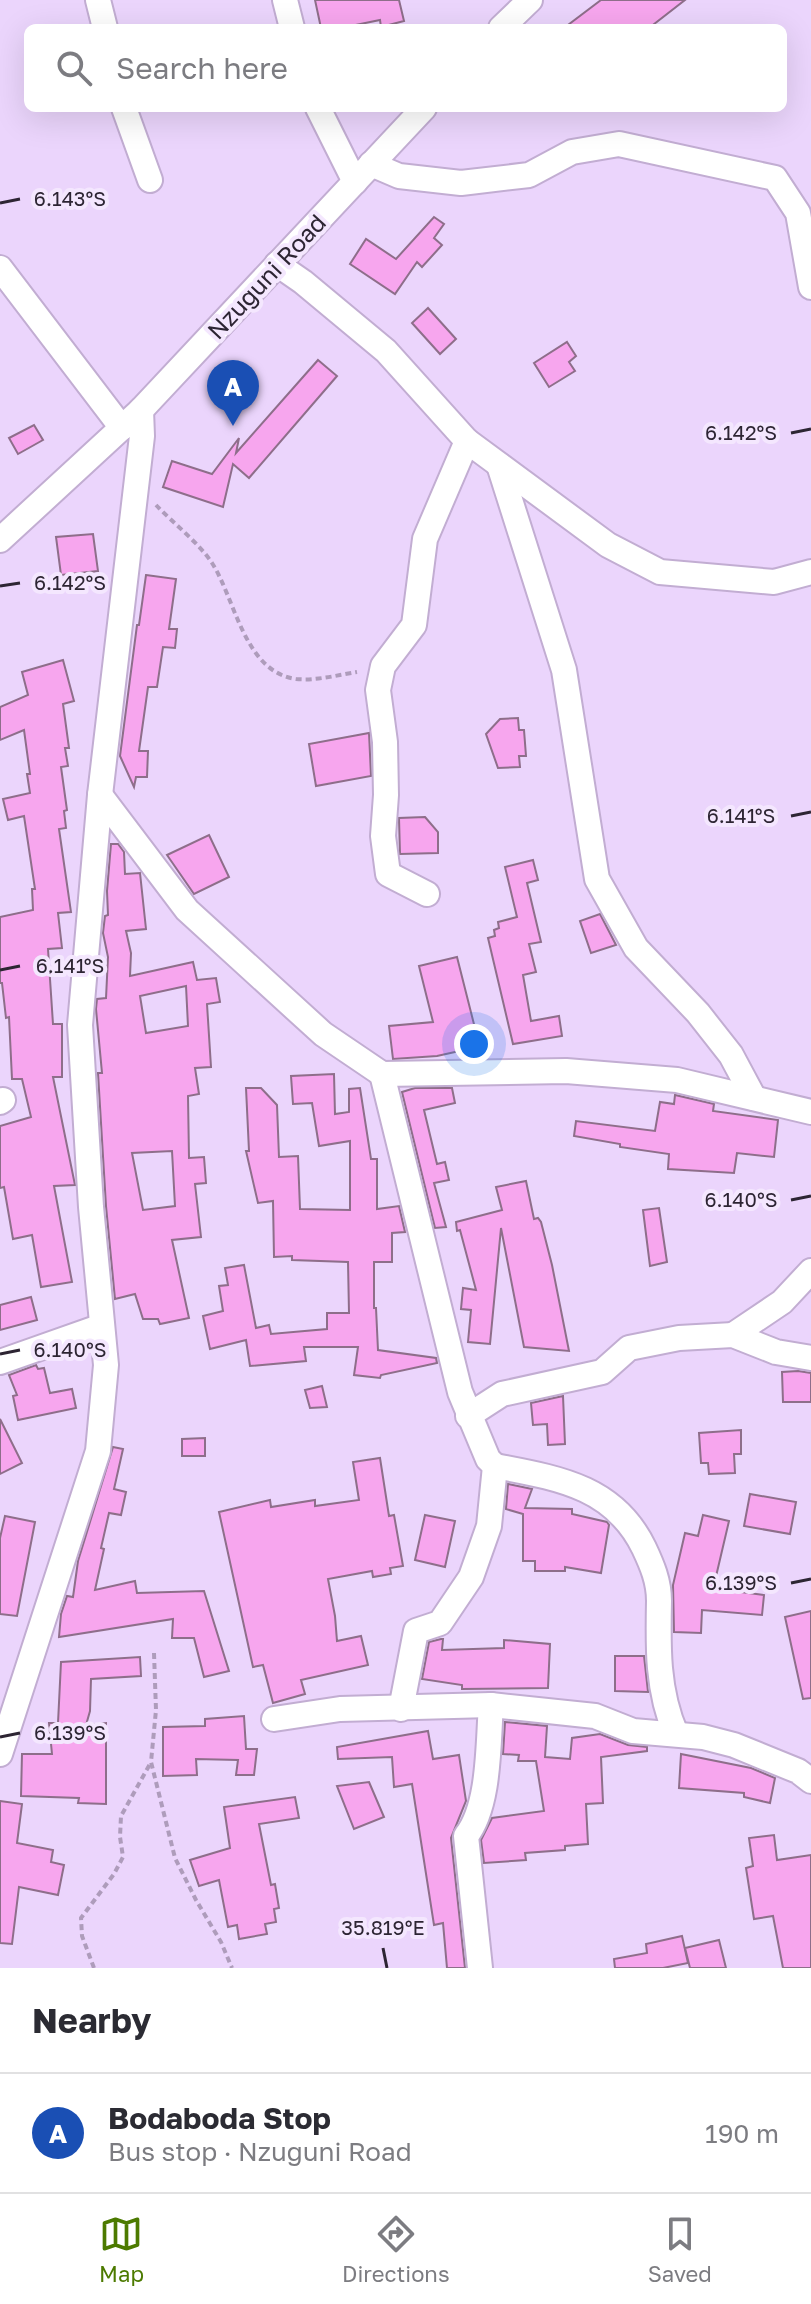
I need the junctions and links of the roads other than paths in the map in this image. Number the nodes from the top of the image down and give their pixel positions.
1 (98, 0) edge
2 (285, 0) edge
3 (530, 0) edge
4 (104, 24) edge
5 (291, 24) edge
6 (505, 24) edge
7 (125, 112) edge
8 (321, 112) edge
9 (420, 112) edge
10 (363, 173) junction
11 (150, 180) dead end
12 (277, 264) junction
13 (0, 268) edge
14 (811, 287) edge
15 (141, 410) junction
16 (122, 428) junction
17 (467, 441) junction
18 (499, 465) junction
19 (0, 540) edge
20 (811, 572) edge
21 (100, 795) junction
22 (427, 894) dead end
23 (382, 1074) junction
24 (754, 1098) junction
25 (811, 1112) edge
26 (811, 1271) edge
27 (102, 1326) junction
28 (733, 1335) junction
29 (811, 1358) edge
30 (0, 1362) edge
31 (468, 1416) junction
32 (495, 1466) junction
33 (491, 1705) junction
34 (401, 1709) junction
35 (274, 1719) dead end
36 (676, 1734) junction
37 (0, 1754) edge
38 (811, 1781) edge
39 (480, 1968) edge

1 - 4 street
2 - 5 street
3 - 6 street
7 - 11 street
8 - 10 street
9 - 10 street, Nzuguni Road
10 - 12 street, Nzuguni Road
10 - 14 street
12 - 15 street, Nzuguni Road
12 - 17 street
13 - 16 street
15 - 16 street, Nzuguni Road
15 - 21 street
16 - 19 street, Nzuguni Road
17 - 18 street
17 - 22 street
18 - 20 street
18 - 24 street
21 - 23 street
21 - 27 street
23 - 24 street
23 - 31 street
24 - 25 street
26 - 28 street
27 - 30 street
27 - 37 street
28 - 29 street
28 - 31 street
31 - 32 street
32 - 34 street
32 - 36 street
33 - 34 street
33 - 36 street
33 - 39 street
34 - 35 street
36 - 38 street

